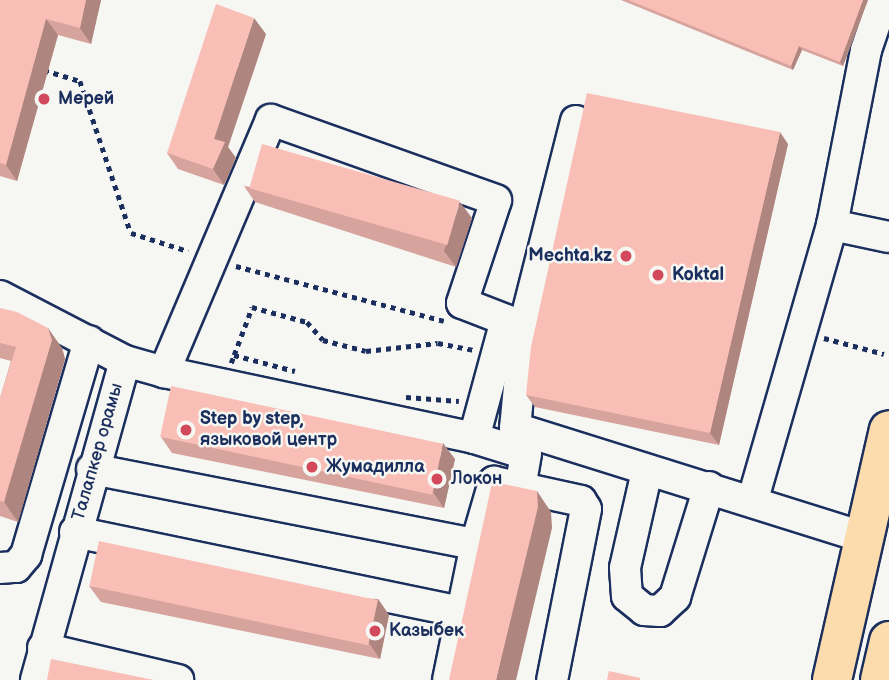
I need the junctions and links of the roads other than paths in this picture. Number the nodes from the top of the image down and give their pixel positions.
1 (883, 0) edge
2 (576, 121) dead end
3 (832, 225) junction
4 (889, 237) edge
5 (0, 296) edge
6 (89, 341) junction
7 (125, 360) junction
8 (164, 372) junction
9 (889, 430) edge
10 (474, 438) junction
11 (92, 469) junction
12 (647, 471) junction
13 (709, 487) junction
14 (520, 488) junction
15 (752, 499) junction
16 (75, 532) junction
17 (866, 538) junction
18 (476, 544) junction
19 (0, 568) edge
20 (462, 612) junction
21 (889, 641) edge
22 (43, 648) junction
23 (36, 680) edge
24 (178, 680) edge
25 (448, 680) edge
26 (552, 680) edge
27 (832, 680) edge
28 (880, 680) edge

1 - 3 street
2 - 12 street
3 - 4 street
3 - 15 street
5 - 6 street, Талапкер орамы
6 - 7 street, Талапкер орамы
6 - 19 street
7 - 8 street
7 - 11 street, Талапкер орамы
8 - 10 street
8 - 10 street
9 - 17 main road
10 - 14 street
11 - 16 street, Талапкер орамы
11 - 18 street
12 - 13 street
12 - 13 street
13 - 15 street
14 - 18 street
14 - 26 street
15 - 17 street
16 - 20 street
16 - 22 street, Талапкер орамы
17 - 27 main road
18 - 20 street
20 - 25 street
21 - 28 main road
22 - 23 street, Талапкер орамы
22 - 24 street

